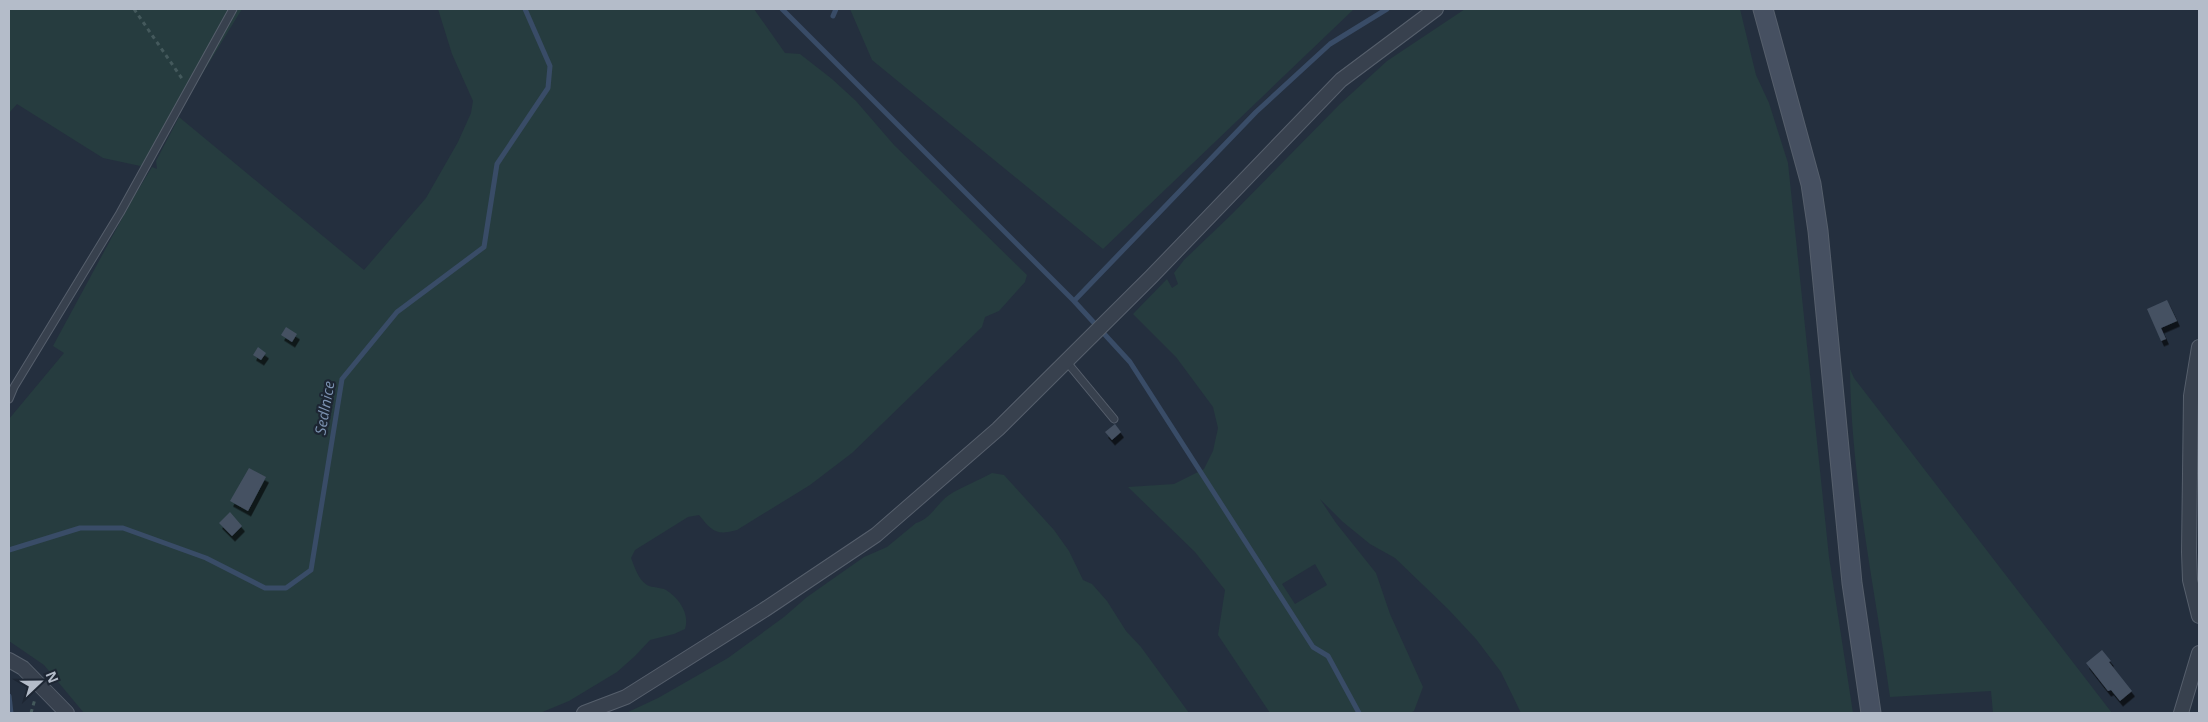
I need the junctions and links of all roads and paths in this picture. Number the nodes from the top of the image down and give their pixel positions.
1 (134, 9) edge
2 (233, 9) edge
3 (1436, 9) edge
4 (1763, 9) edge
5 (189, 88) junction
6 (2199, 347) edge
7 (1066, 361) junction
8 (9, 399) edge
9 (1114, 419) dead end
10 (2199, 616) edge
11 (2199, 653) edge
12 (9, 660) edge
13 (67, 713) edge
14 (584, 713) edge
15 (1871, 713) edge
16 (2181, 713) edge

1 - 5 path
2 - 5 lane
3 - 7 street
4 - 15 street
5 - 8 lane
6 - 10 street
7 - 9 lane
7 - 14 street
11 - 16 street
12 - 13 street

